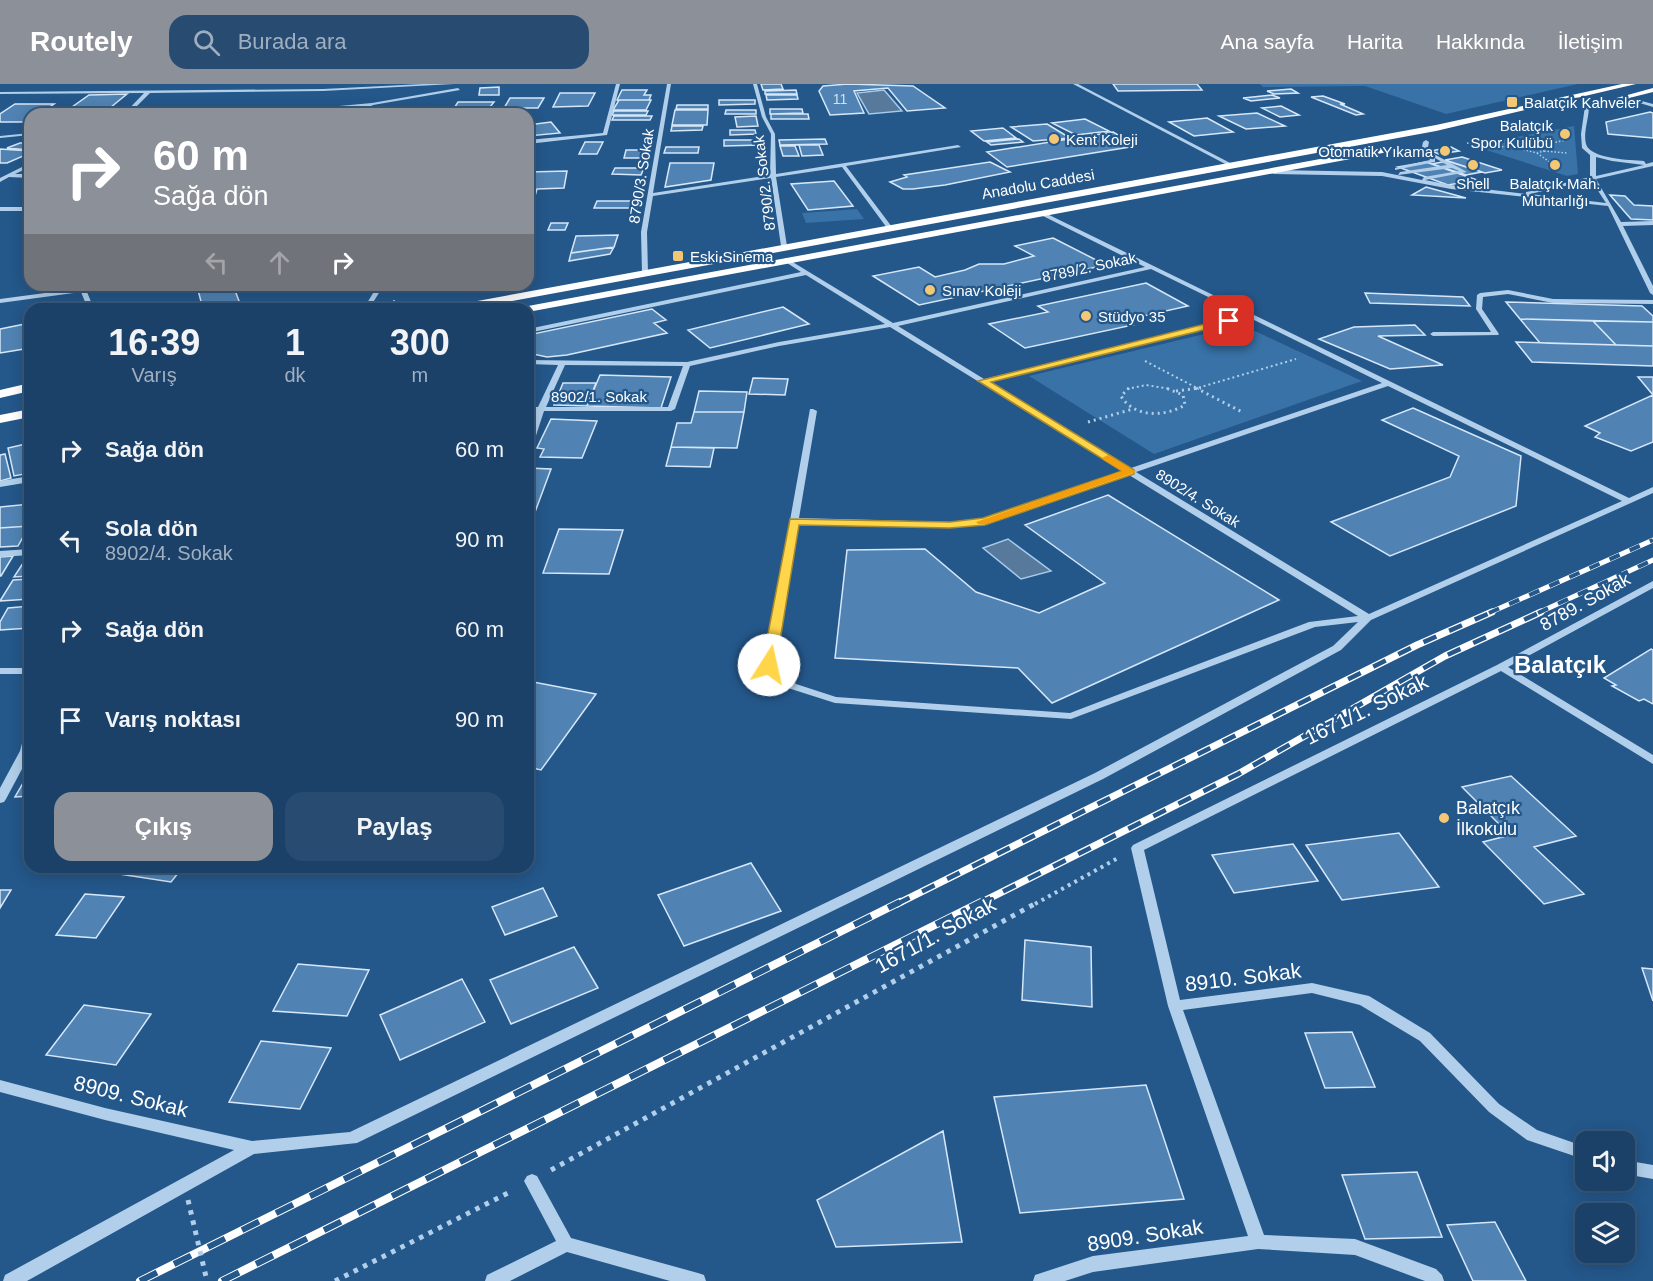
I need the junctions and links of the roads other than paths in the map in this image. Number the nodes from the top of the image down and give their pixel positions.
1 (452, 84) edge
2 (463, 84) edge
3 (618, 84) edge
4 (669, 84) edge
5 (754, 84) edge
6 (1075, 84) edge
7 (1631, 84) edge
8 (1653, 90) edge
9 (149, 92) junction
10 (0, 93) edge
11 (1625, 97) junction
12 (1606, 102) dead end
13 (372, 104) junction
14 (1592, 105) joint
15 (1653, 106) edge
16 (132, 108) edge
17 (325, 108) edge
18 (365, 108) edge
19 (1576, 109) dead end
20 (24, 135) edge
21 (0, 137) edge
22 (534, 141) edge
23 (1431, 141) joint
24 (1414, 144) dead end
25 (958, 147) dead end
26 (1391, 149) dead end
27 (1430, 154) junction
28 (1593, 154) junction
29 (1653, 163) edge
30 (843, 165) junction
31 (1452, 165) junction
32 (1233, 166) junction
33 (24, 168) edge
34 (1274, 172) junction
35 (1382, 174) junction
36 (24, 176) edge
37 (773, 176) junction
38 (3, 178) edge
39 (1593, 178) junction
40 (651, 195) junction
41 (1519, 195) junction
42 (1610, 205) junction
43 (24, 208) edge
44 (0, 209) edge
45 (1043, 214) junction
46 (1653, 223) edge
47 (1618, 224) junction
48 (890, 227) junction
49 (784, 246) junction
50 (786, 260) junction
51 (1152, 267) junction
52 (645, 273) junction
53 (807, 273) junction
54 (1644, 276) junction
55 (1653, 276) edge
56 (75, 291) edge
57 (377, 291) edge
58 (1653, 293) edge
59 (0, 301) edge
60 (1653, 302) edge
61 (370, 303) dead end
62 (482, 303) edge
63 (534, 308) edge
64 (1251, 316) junction
65 (891, 325) junction
66 (534, 330) edge
67 (1433, 334) dead end
68 (534, 362) edge
69 (563, 362) junction
70 (687, 364) junction
71 (24, 376) edge
72 (0, 381) edge
73 (983, 381) junction
74 (1388, 383) junction
75 (24, 388) edge
76 (0, 393) edge
77 (24, 401) edge
78 (0, 406) edge
79 (534, 409) edge
80 (541, 409) junction
81 (813, 411) dead end
82 (24, 414) edge
83 (0, 419) edge
84 (534, 429) edge
85 (1131, 472) junction
86 (24, 480) edge
87 (0, 484) edge
88 (1653, 490) edge
89 (1629, 501) junction
90 (794, 521) junction
91 (24, 552) edge
92 (0, 554) edge
93 (1653, 584) edge
94 (1368, 618) junction
95 (1501, 667) junction
96 (0, 671) edge
97 (24, 671) edge
98 (24, 755) edge
99 (1653, 760) edge
100 (0, 799) edge
101 (1175, 1006) junction
102 (0, 1086) edge
103 (252, 1148) junction
104 (1575, 1150) edge
105 (1635, 1169) edge
106 (1653, 1172) edge
107 (532, 1181) road end
108 (1258, 1242) junction
109 (566, 1244) junction
110 (11, 1281) edge
111 (493, 1281) edge
112 (698, 1281) edge
113 (1041, 1281) edge
114 (1437, 1281) edge

1 - 9 street
2 - 13 street
3 - 22 street
4 - 40 street, 8790/3. Sokak
5 - 37 street, 8790/2. Sokak
6 - 32 street
7 - 32 highway, Anadolu Caddesi
8 - 11 highway
9 - 10 street
9 - 16 street
11 - 12 highway
11 - 15 street
13 - 17 street
13 - 18 street
14 - 19 highway
14 - 28 street
20 - 21 street
23 - 24 highway
23 - 27 street
25 - 30 street
26 - 34 highway, Anadolu Caddesi
27 - 31 street
27 - 35 street
28 - 29 street
28 - 39 street
29 - 39 street
30 - 37 street
30 - 48 street
31 - 35 street
31 - 35 street
32 - 48 highway, Anadolu Caddesi
33 - 38 street
34 - 35 street
34 - 45 highway, Anadolu Caddesi
35 - 41 street
36 - 38 street
37 - 40 street
37 - 49 street, 8790/2. Sokak
39 - 41 street
39 - 42 street
40 - 52 street, 8790/3. Sokak
41 - 42 street
42 - 47 street
43 - 44 street
45 - 50 highway, Anadolu Caddesi
45 - 51 street
46 - 47 street
47 - 54 street
48 - 49 highway, Anadolu Caddesi
49 - 52 highway, Anadolu Caddesi
50 - 53 street, 8902/4. Sokak
50 - 63 highway, Anadolu Caddesi
51 - 64 street
51 - 65 street, 8789/2. Sokak
52 - 62 highway, Anadolu Caddesi
53 - 65 street, 8902/4. Sokak
53 - 66 street
54 - 55 street
54 - 58 street
56 - 59 street
57 - 61 street
60 - 67 street
64 - 73 street
64 - 74 street
65 - 70 street
65 - 73 street, 8902/4. Sokak
68 - 69 street
69 - 70 street
69 - 80 street
70 - 80 street, 8902/1. Sokak
71 - 72 highway
73 - 85 street, 8902/4. Sokak
74 - 85 street
74 - 89 street
75 - 76 highway
77 - 78 highway
79 - 80 street, 8902/1. Sokak
80 - 84 street
81 - 90 street
82 - 83 highway
85 - 90 street
85 - 94 street, 8902/4. Sokak
86 - 87 street
88 - 89 street
89 - 94 street
90 - 94 street
91 - 92 street
93 - 95 street, 8789. Sokak
94 - 103 street
95 - 99 street
95 - 101 street, 1671/1. Sokak
96 - 97 street
98 - 100 street
101 - 104 street, 8910. Sokak
101 - 108 street, 8910. Sokak
102 - 103 street, 8909. Sokak
103 - 110 street
105 - 106 street
107 - 109 street
108 - 113 street, 8909. Sokak
108 - 114 street, 8909. Sokak
109 - 111 street
109 - 112 street

